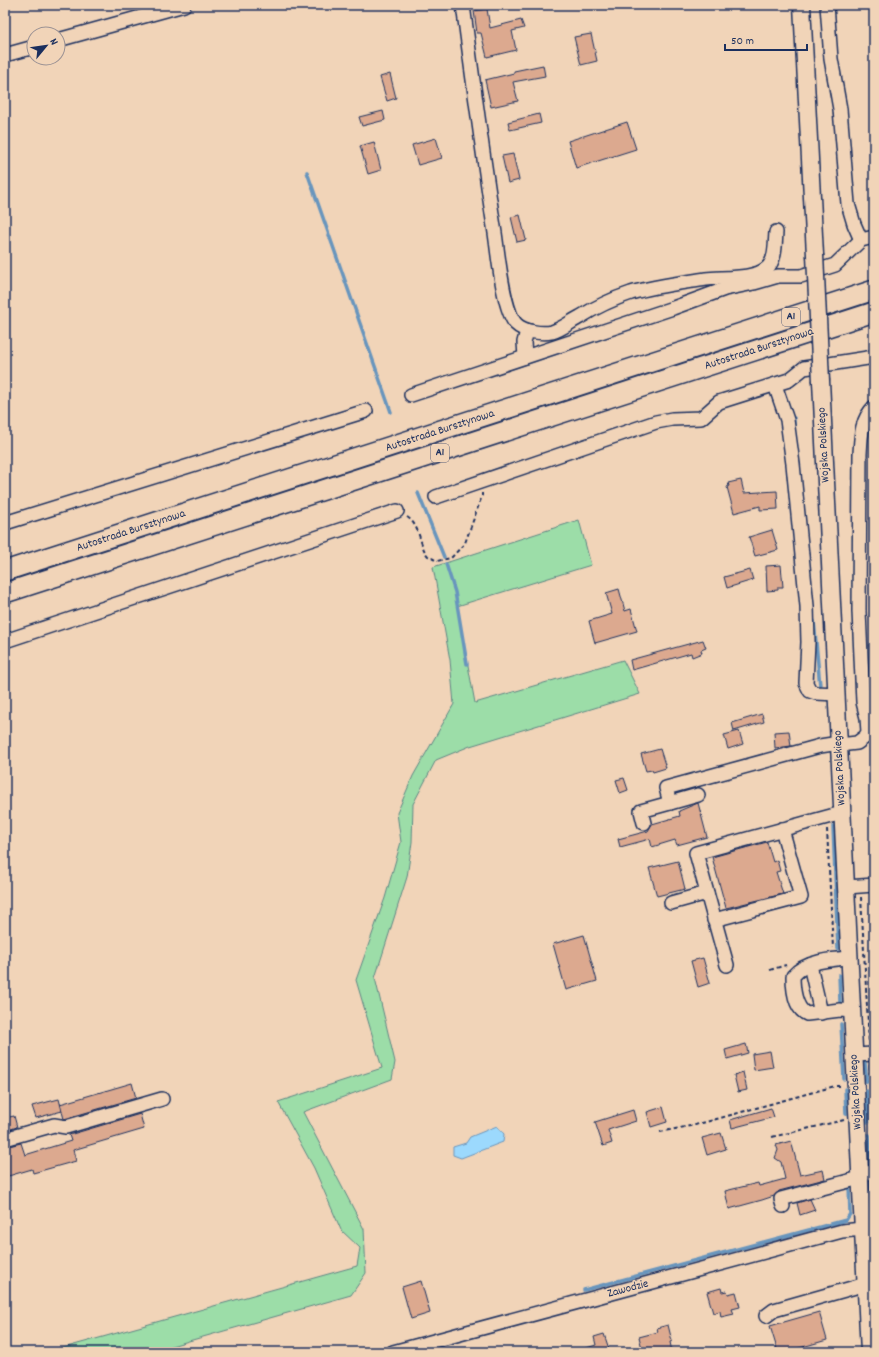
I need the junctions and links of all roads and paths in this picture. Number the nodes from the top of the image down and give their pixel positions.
1 (184, 5) edge
2 (463, 5) edge
3 (802, 5) edge
4 (827, 5) edge
5 (66, 38) edge
6 (26, 49) edge
7 (5, 55) edge
8 (776, 232) dead end
9 (874, 238) edge
10 (861, 240) junction
11 (874, 290) edge
12 (874, 312) edge
13 (527, 331) junction
14 (525, 357) junction
15 (871, 361) edge
16 (775, 385) junction
17 (411, 395) dead end
18 (874, 407) edge
19 (366, 411) dead end
20 (480, 481) junction
21 (436, 496) dead end
22 (397, 511) joint
23 (5, 523) edge
24 (5, 571) edge
25 (5, 593) edge
26 (5, 641) edge
27 (837, 694) junction
28 (870, 718) edge
29 (839, 744) junction
30 (698, 795) dead end
31 (670, 803) junction
32 (842, 813) junction
33 (826, 817) junction
34 (644, 823) dead end
35 (782, 829) junction
36 (874, 885) edge
37 (846, 887) junction
38 (707, 893) junction
39 (671, 903) dead end
40 (714, 920) junction
41 (842, 959) junction
42 (727, 965) dead end
43 (810, 965) junction
44 (853, 1011) junction
45 (821, 1013) junction
46 (874, 1054) edge
47 (854, 1055) junction
48 (856, 1086) junction
49 (162, 1099) dead end
50 (857, 1121) junction
51 (660, 1132) dead end
52 (772, 1137) dead end
53 (5, 1139) edge
54 (865, 1175) edge
55 (783, 1206) dead end
56 (863, 1229) junction
57 (866, 1284) junction
58 (766, 1316) dead end
59 (393, 1352) edge
60 (869, 1352) edge

1 - 5 street
2 - 13 street
3 - 27 main road, Wojska Polskiego, bridge
4 - 10 street
6 - 7 street
8 - 13 street
9 - 10 street
10 - 14 street
11 - 24 highway, Autostrada Bursztynowa / A1
12 - 25 highway, Autostrada Bursztynowa / A1
13 - 14 street
14 - 17 street
15 - 16 street
16 - 20 street
16 - 27 street
18 - 28 street
19 - 23 street
20 - 21 street
20 - 22 path
22 - 26 street
27 - 29 main road, Wojska Polskiego
28 - 29 street
29 - 31 street
29 - 32 main road, Wojska Polskiego
30 - 31 street
31 - 34 street
32 - 33 street
32 - 37 main road, Wojska Polskiego
33 - 35 street
33 - 41 path
35 - 38 street
35 - 40 street
36 - 37 street
37 - 41 main road, Wojska Polskiego
38 - 39 street
38 - 40 street
40 - 42 street
41 - 43 street
41 - 44 main road, Wojska Polskiego
43 - 45 street
43 - 45 street
44 - 45 street
44 - 47 main road, Wojska Polskiego
46 - 47 street
47 - 48 main road, Wojska Polskiego
48 - 50 main road, Wojska Polskiego
48 - 51 path
49 - 53 street
50 - 52 path
50 - 54 main road, Wojska Polskiego
54 - 55 street
54 - 56 main road, Wojska Polskiego
56 - 57 main road, Wojska Polskiego
56 - 59 street, Zawodzie
57 - 58 street
57 - 60 main road, Wojska Polskiego

